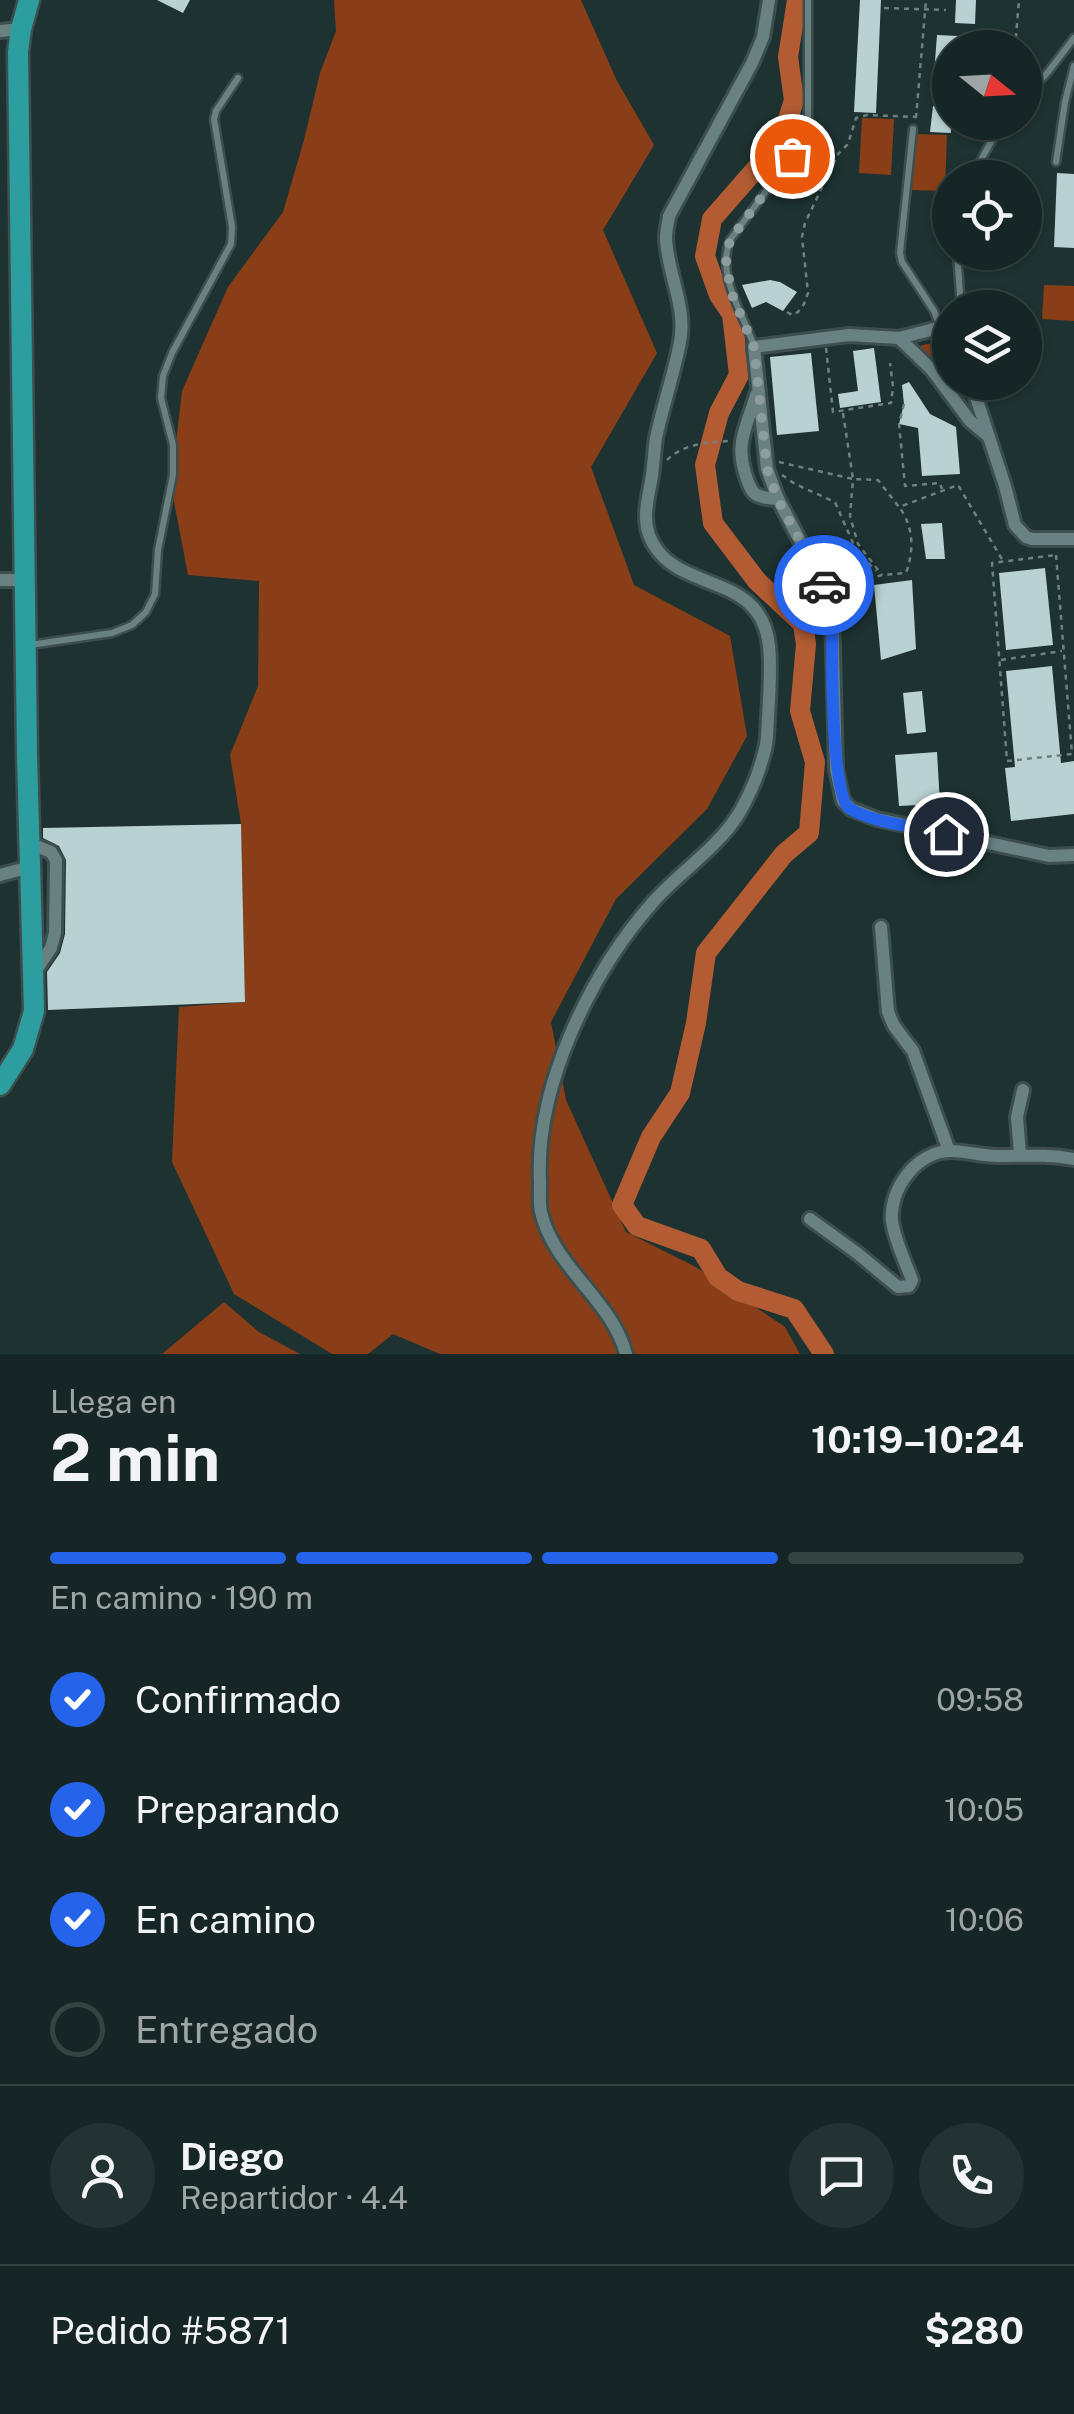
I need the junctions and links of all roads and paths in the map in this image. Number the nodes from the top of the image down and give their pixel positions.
1 (29, 0) edge
2 (769, 0) edge
3 (808, 0) edge
4 (926, 0) edge
5 (1018, 0) edge
6 (884, 8) dead end
7 (925, 10) junction
8 (946, 10) dead end
9 (10, 30) edge
10 (1016, 30) edge
11 (1074, 38) edge
12 (1074, 66) edge
13 (1042, 77) edge
14 (238, 78) dead end
15 (916, 117) junction
16 (913, 129) joint
17 (1056, 162) dead end
18 (932, 308) edge
19 (787, 312) dead end
20 (932, 329) edge
21 (899, 338) junction
22 (825, 346) dead end
23 (754, 347) junction
24 (890, 362) dead end
25 (760, 382) junction
26 (977, 400) edge
27 (904, 404) dead end
28 (842, 411) junction
29 (990, 438) junction
30 (723, 441) dead end
31 (764, 456) junction
32 (652, 475) junction
33 (853, 479) junction
34 (942, 490) junction
35 (778, 500) junction
36 (899, 507) junction
37 (1074, 540) edge
38 (1004, 562) junction
39 (882, 575) junction
40 (0, 580) edge
41 (25, 580) junction
42 (828, 594) junction
43 (26, 645) junction
44 (1064, 651) junction
45 (1000, 660) junction
46 (29, 843) junction
47 (1074, 855) edge
48 (30, 866) junction
49 (0, 874) edge
50 (881, 927) dead end
51 (34, 974) junction
52 (0, 1085) edge
53 (1024, 1090) dead end
54 (949, 1151) junction
55 (1020, 1154) junction
56 (1074, 1159) edge
57 (810, 1218) dead end
58 (626, 1354) edge

1 - 9 main road
2 - 32 street
3 - 23 lane
4 - 7 path
5 - 10 path
6 - 7 path
7 - 8 path
7 - 15 path
9 - 41 main road
11 - 13 lane
12 - 17 lane
14 - 43 lane
15 - 16 path
15 - 19 path
16 - 18 lane
20 - 21 street
21 - 23 street
21 - 29 street
22 - 28 path
23 - 25 street
24 - 28 path
25 - 31 street
25 - 35 street
26 - 29 street
27 - 34 path
28 - 33 path
29 - 37 street
30 - 32 path
31 - 33 path
31 - 35 street
31 - 39 path
32 - 58 street
33 - 36 path
33 - 39 path
34 - 36 path
34 - 38 path
35 - 42 street
36 - 39 path
38 - 44 path
38 - 45 path
39 - 42 path
40 - 41 street
41 - 43 main road
42 - 47 street
43 - 46 main road
44 - 45 path
44 - 45 path
46 - 48 main road
46 - 51 street
48 - 49 street
48 - 51 main road
50 - 54 street
51 - 52 main road
53 - 55 street
54 - 55 street
54 - 57 street
55 - 56 street

